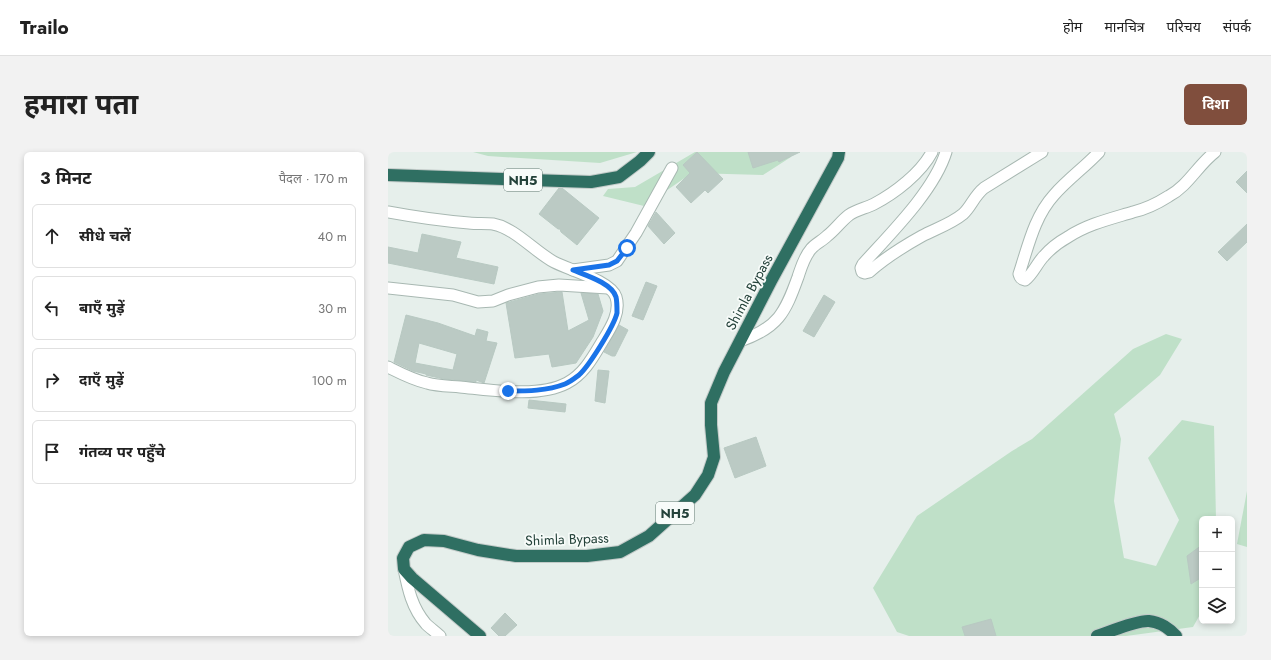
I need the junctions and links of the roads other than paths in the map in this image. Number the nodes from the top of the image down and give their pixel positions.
1 (648, 152) edge
2 (839, 152) edge
3 (932, 152) edge
4 (946, 152) edge
5 (1042, 152) edge
6 (1099, 152) edge
7 (1215, 152) edge
8 (672, 168) dead end
9 (388, 175) edge
10 (388, 212) edge
11 (573, 270) junction
12 (388, 288) edge
13 (609, 288) junction
14 (740, 340) junction
15 (388, 367) edge
16 (404, 569) junction
17 (440, 636) edge
18 (480, 636) edge
19 (1098, 636) edge
20 (1176, 636) edge

1 - 9 highway, NH5
2 - 14 highway, Shimla Bypass / NH5
3 - 14 street
4 - 5 street
6 - 7 street
8 - 11 street
10 - 11 street
11 - 13 street
12 - 13 street
13 - 15 street
14 - 16 highway, Shimla Bypass / NH5
16 - 17 street
16 - 18 highway
19 - 20 highway

